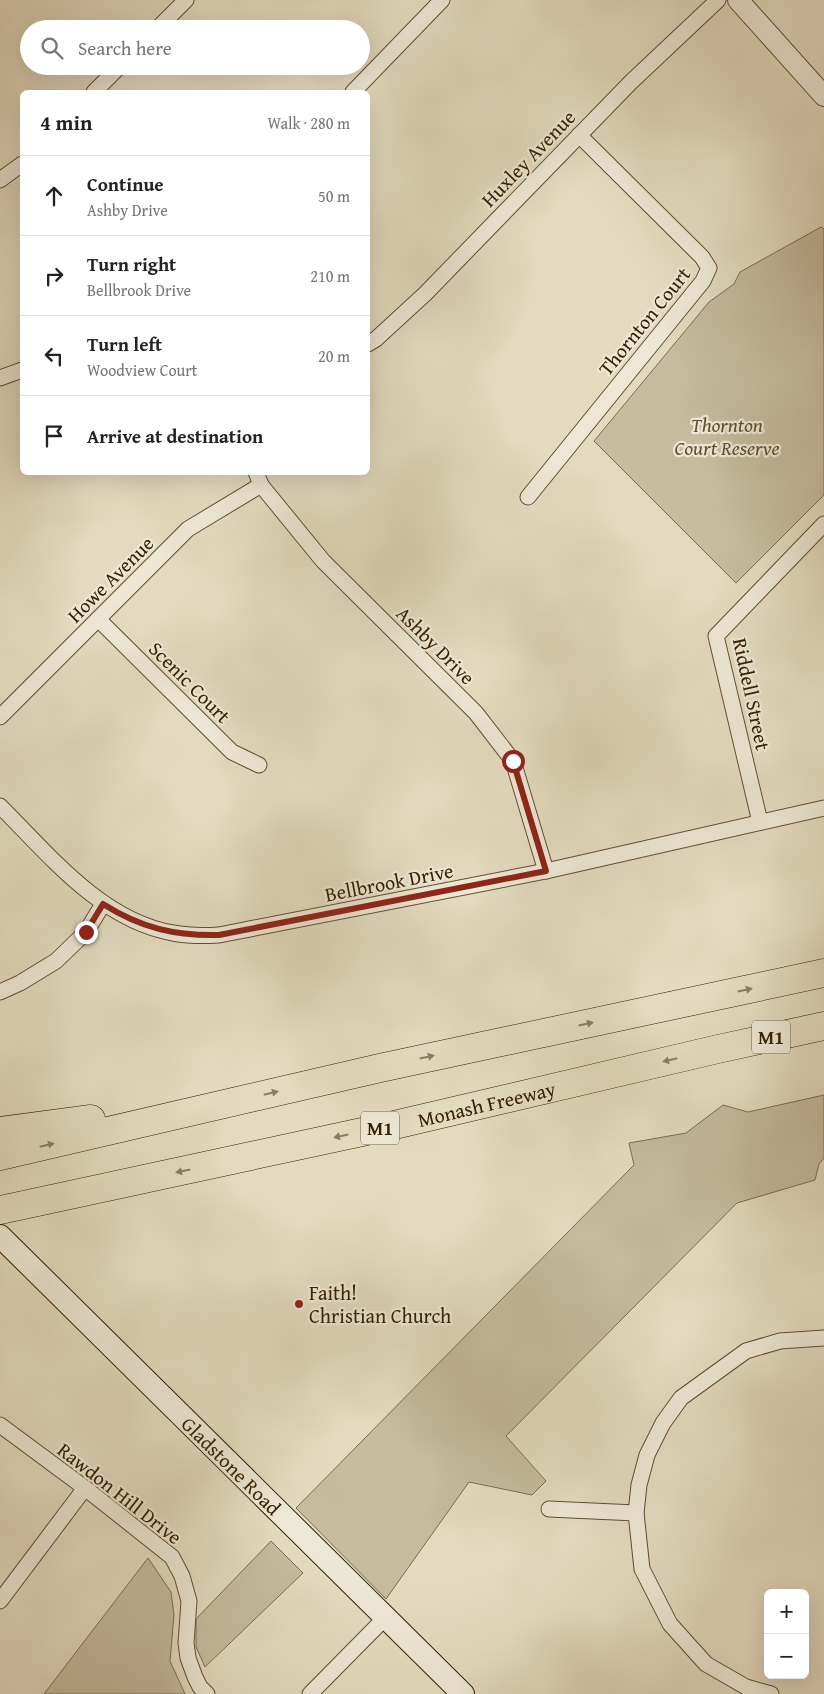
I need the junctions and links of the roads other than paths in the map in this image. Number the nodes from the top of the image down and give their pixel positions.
1 (186, 0) edge
2 (442, 0) edge
3 (718, 0) edge
4 (738, 0) edge
5 (166, 20) edge
6 (370, 74) edge
7 (111, 75) edge
8 (369, 75) edge
9 (96, 90) edge
10 (355, 90) edge
11 (824, 96) edge
12 (579, 135) junction
13 (20, 165) edge
14 (0, 180) edge
15 (370, 343) edge
16 (20, 371) edge
17 (0, 378) edge
18 (258, 479) edge
19 (528, 497) dead end
20 (824, 524) edge
21 (98, 619) junction
22 (0, 717) edge
23 (259, 765) dead end
24 (0, 806) edge
25 (824, 808) edge
26 (760, 822) junction
27 (546, 871) junction
28 (103, 904) junction
29 (824, 973) edge
30 (0, 992) edge
31 (824, 1026) edge
32 (224, 1104) junction
33 (0, 1131) edge
34 (0, 1156) edge
35 (15, 1208) edge
36 (0, 1236) edge
37 (824, 1338) edge
38 (0, 1425) edge
39 (85, 1488) junction
40 (549, 1509) dead end
41 (636, 1513) junction
42 (0, 1601) edge
43 (386, 1617) junction
44 (207, 1694) edge
45 (310, 1694) edge
46 (464, 1694) edge
47 (772, 1694) edge

1 - 5 street
2 - 6 street
3 - 12 street, Huxley Avenue
4 - 11 street
7 - 9 street
8 - 10 street
12 - 15 street, Huxley Avenue
12 - 19 street, Thornton Court
13 - 14 street
16 - 17 street
18 - 21 street, Howe Avenue
18 - 27 street, Ashby Drive
20 - 26 street, Riddell Street
21 - 22 street, Howe Avenue
21 - 23 street, Scenic Court
24 - 28 street, Bellbrook Drive
25 - 26 street, Bellbrook Drive
26 - 27 street, Bellbrook Drive
27 - 28 street, Bellbrook Drive
28 - 30 street
32 -> 29 highway
31 -> 35 highway, Monash Freeway / M1
32 - 33 highway
34 -> 32 highway
36 - 43 main road, Gladstone Road
37 - 41 street
38 - 39 street, Rawdon Hill Drive
39 - 42 street
39 - 44 street, Rawdon Hill Drive
40 - 41 street
41 - 47 street
43 - 45 street
43 - 46 main road, Gladstone Road

